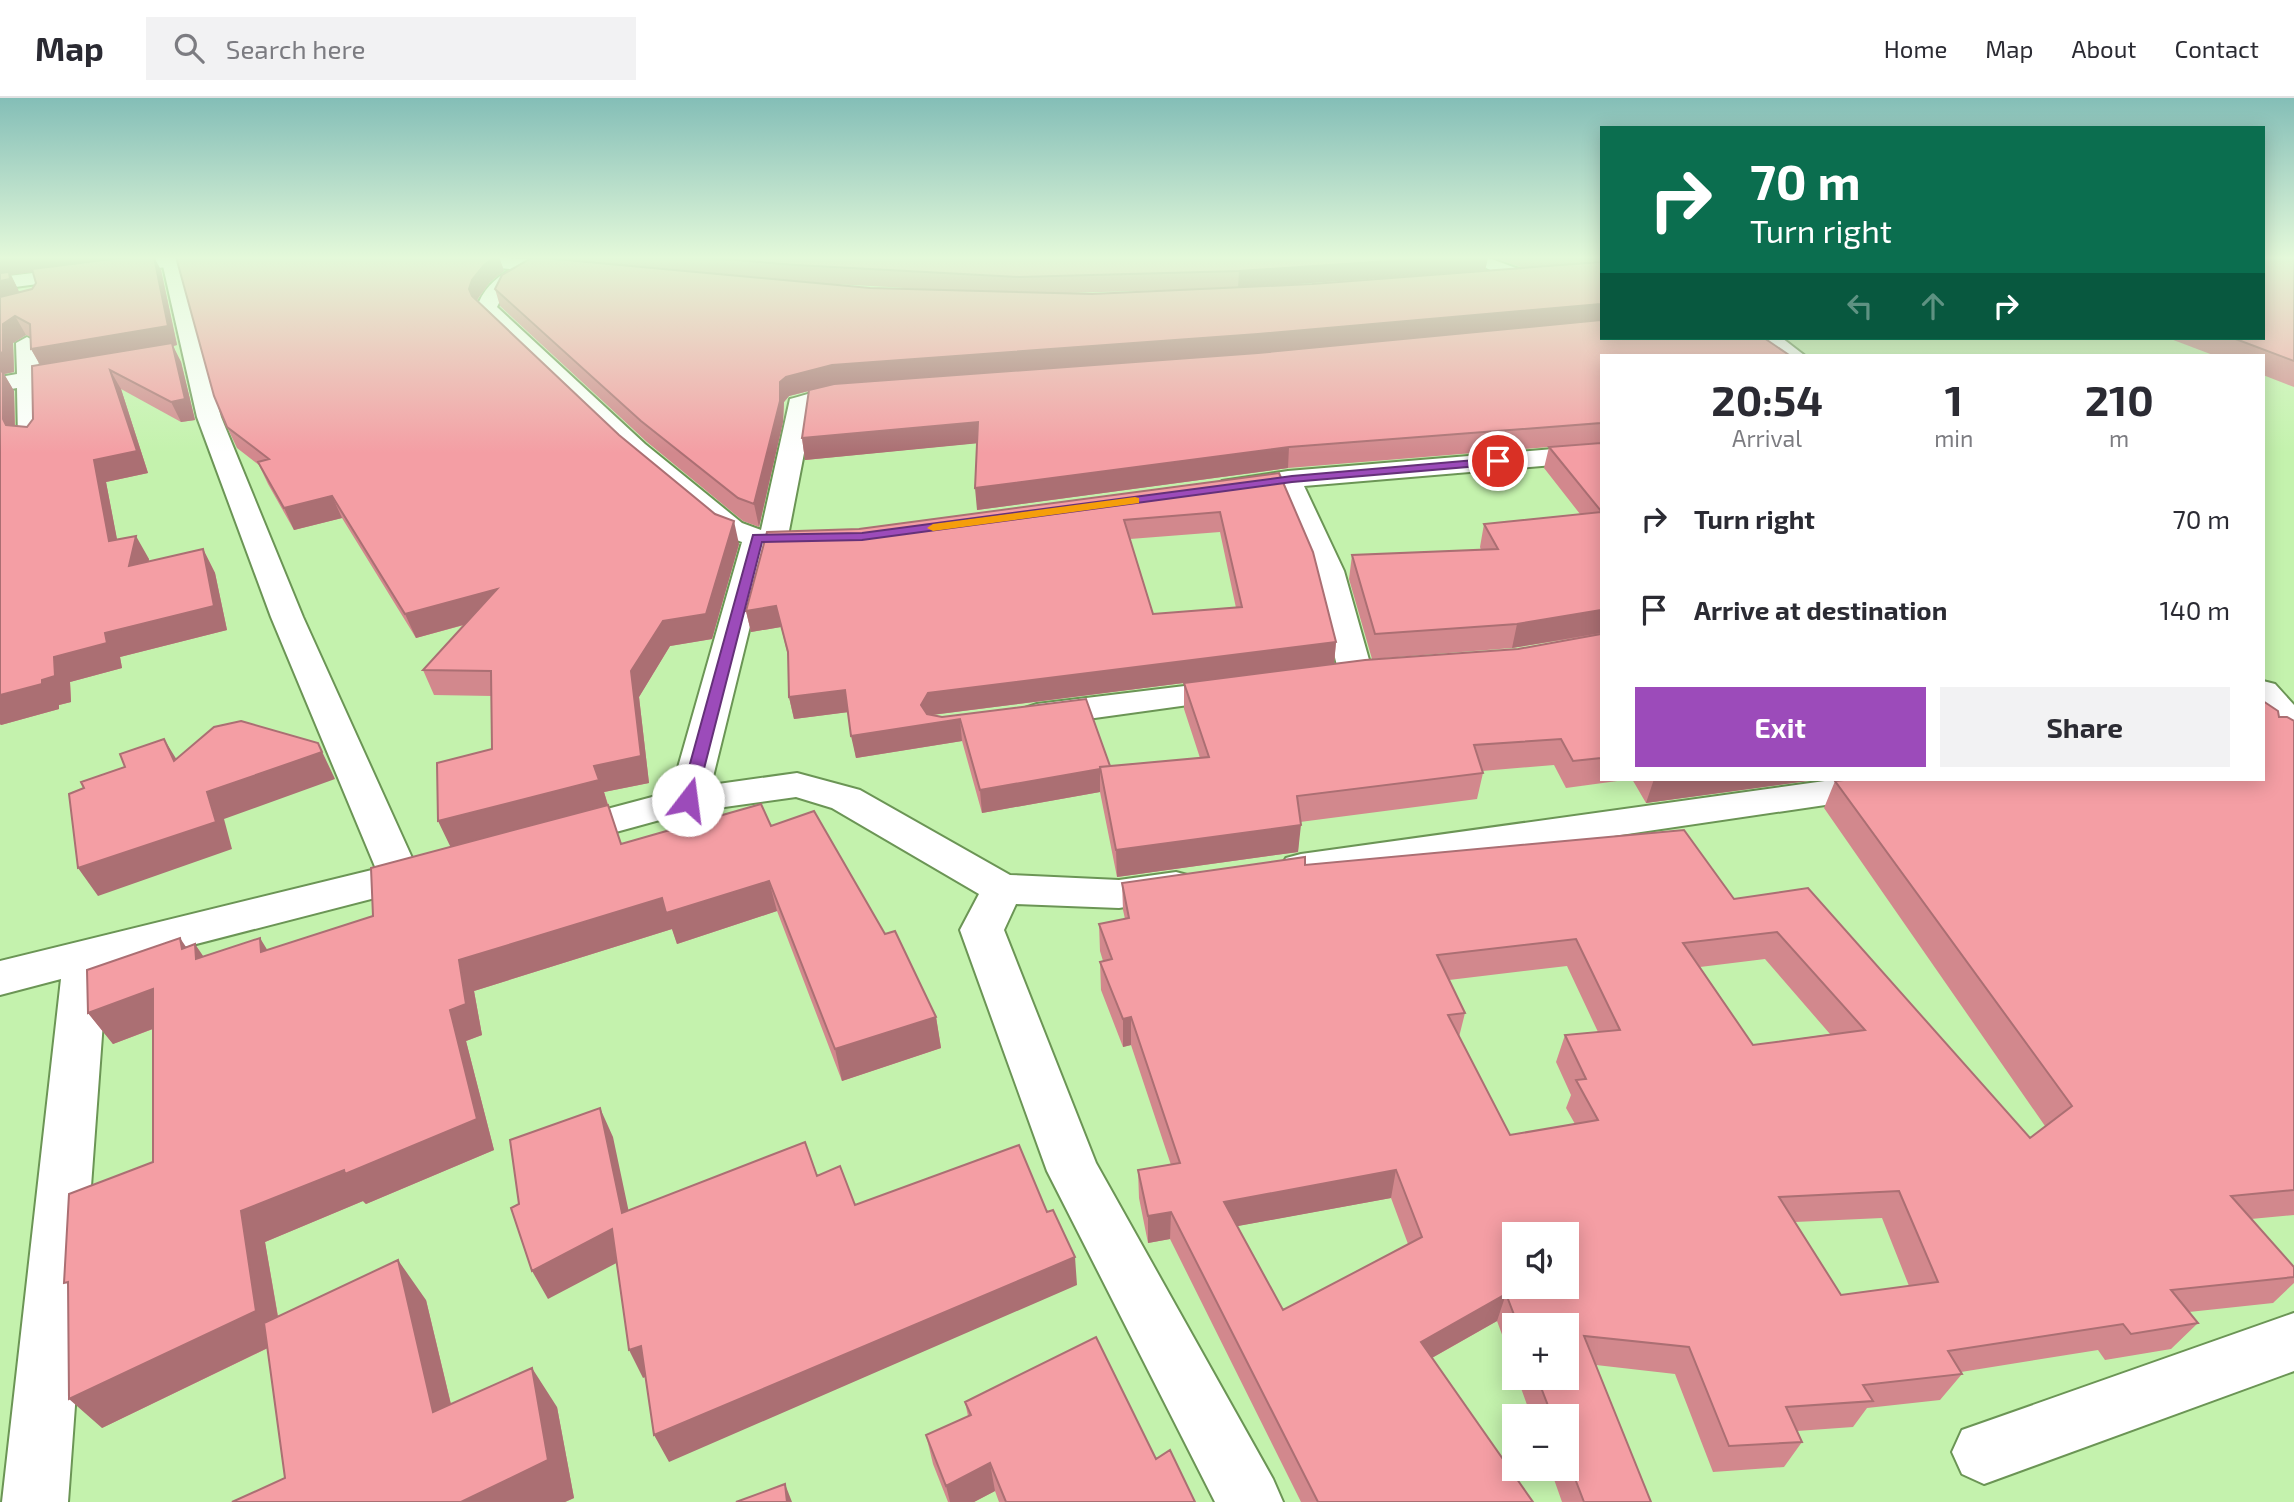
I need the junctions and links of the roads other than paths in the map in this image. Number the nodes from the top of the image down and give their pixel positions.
1 (178, 323) edge
2 (502, 323) edge
3 (1772, 340) edge
4 (27, 343) edge
5 (1792, 354) edge
6 (102, 366) edge
7 (26, 380) junction
8 (0, 384) edge
9 (878, 391) edge
10 (30, 440) edge
11 (1600, 453) edge
12 (1288, 479) junction
13 (1205, 491) edge
14 (776, 540) junction
15 (1357, 674) edge
16 (1260, 686) edge
17 (999, 719) edge
18 (1906, 781) edge
19 (688, 800) junction
20 (531, 843) edge
21 (453, 864) edge
22 (1272, 872) edge
23 (400, 878) junction
24 (1216, 880) edge
25 (1002, 889) junction
26 (86, 955) junction
27 (0, 978) edge
28 (2294, 1342) edge
29 (1984, 1452) dead end
30 (35, 1502) edge
31 (1251, 1502) edge

1 - 23 street
2 - 14 street
3 - 5 street
4 - 7 street
6 - 7 street
7 - 8 street
7 - 10 street
9 - 14 street
11 - 12 street
12 - 13 street
12 - 15 street
14 - 19 street
16 - 17 street
18 - 22 street
19 - 20 street
19 - 25 street
21 - 23 street
23 - 26 street
24 - 25 street
25 - 31 street
26 - 27 street
26 - 30 street
28 - 29 street

